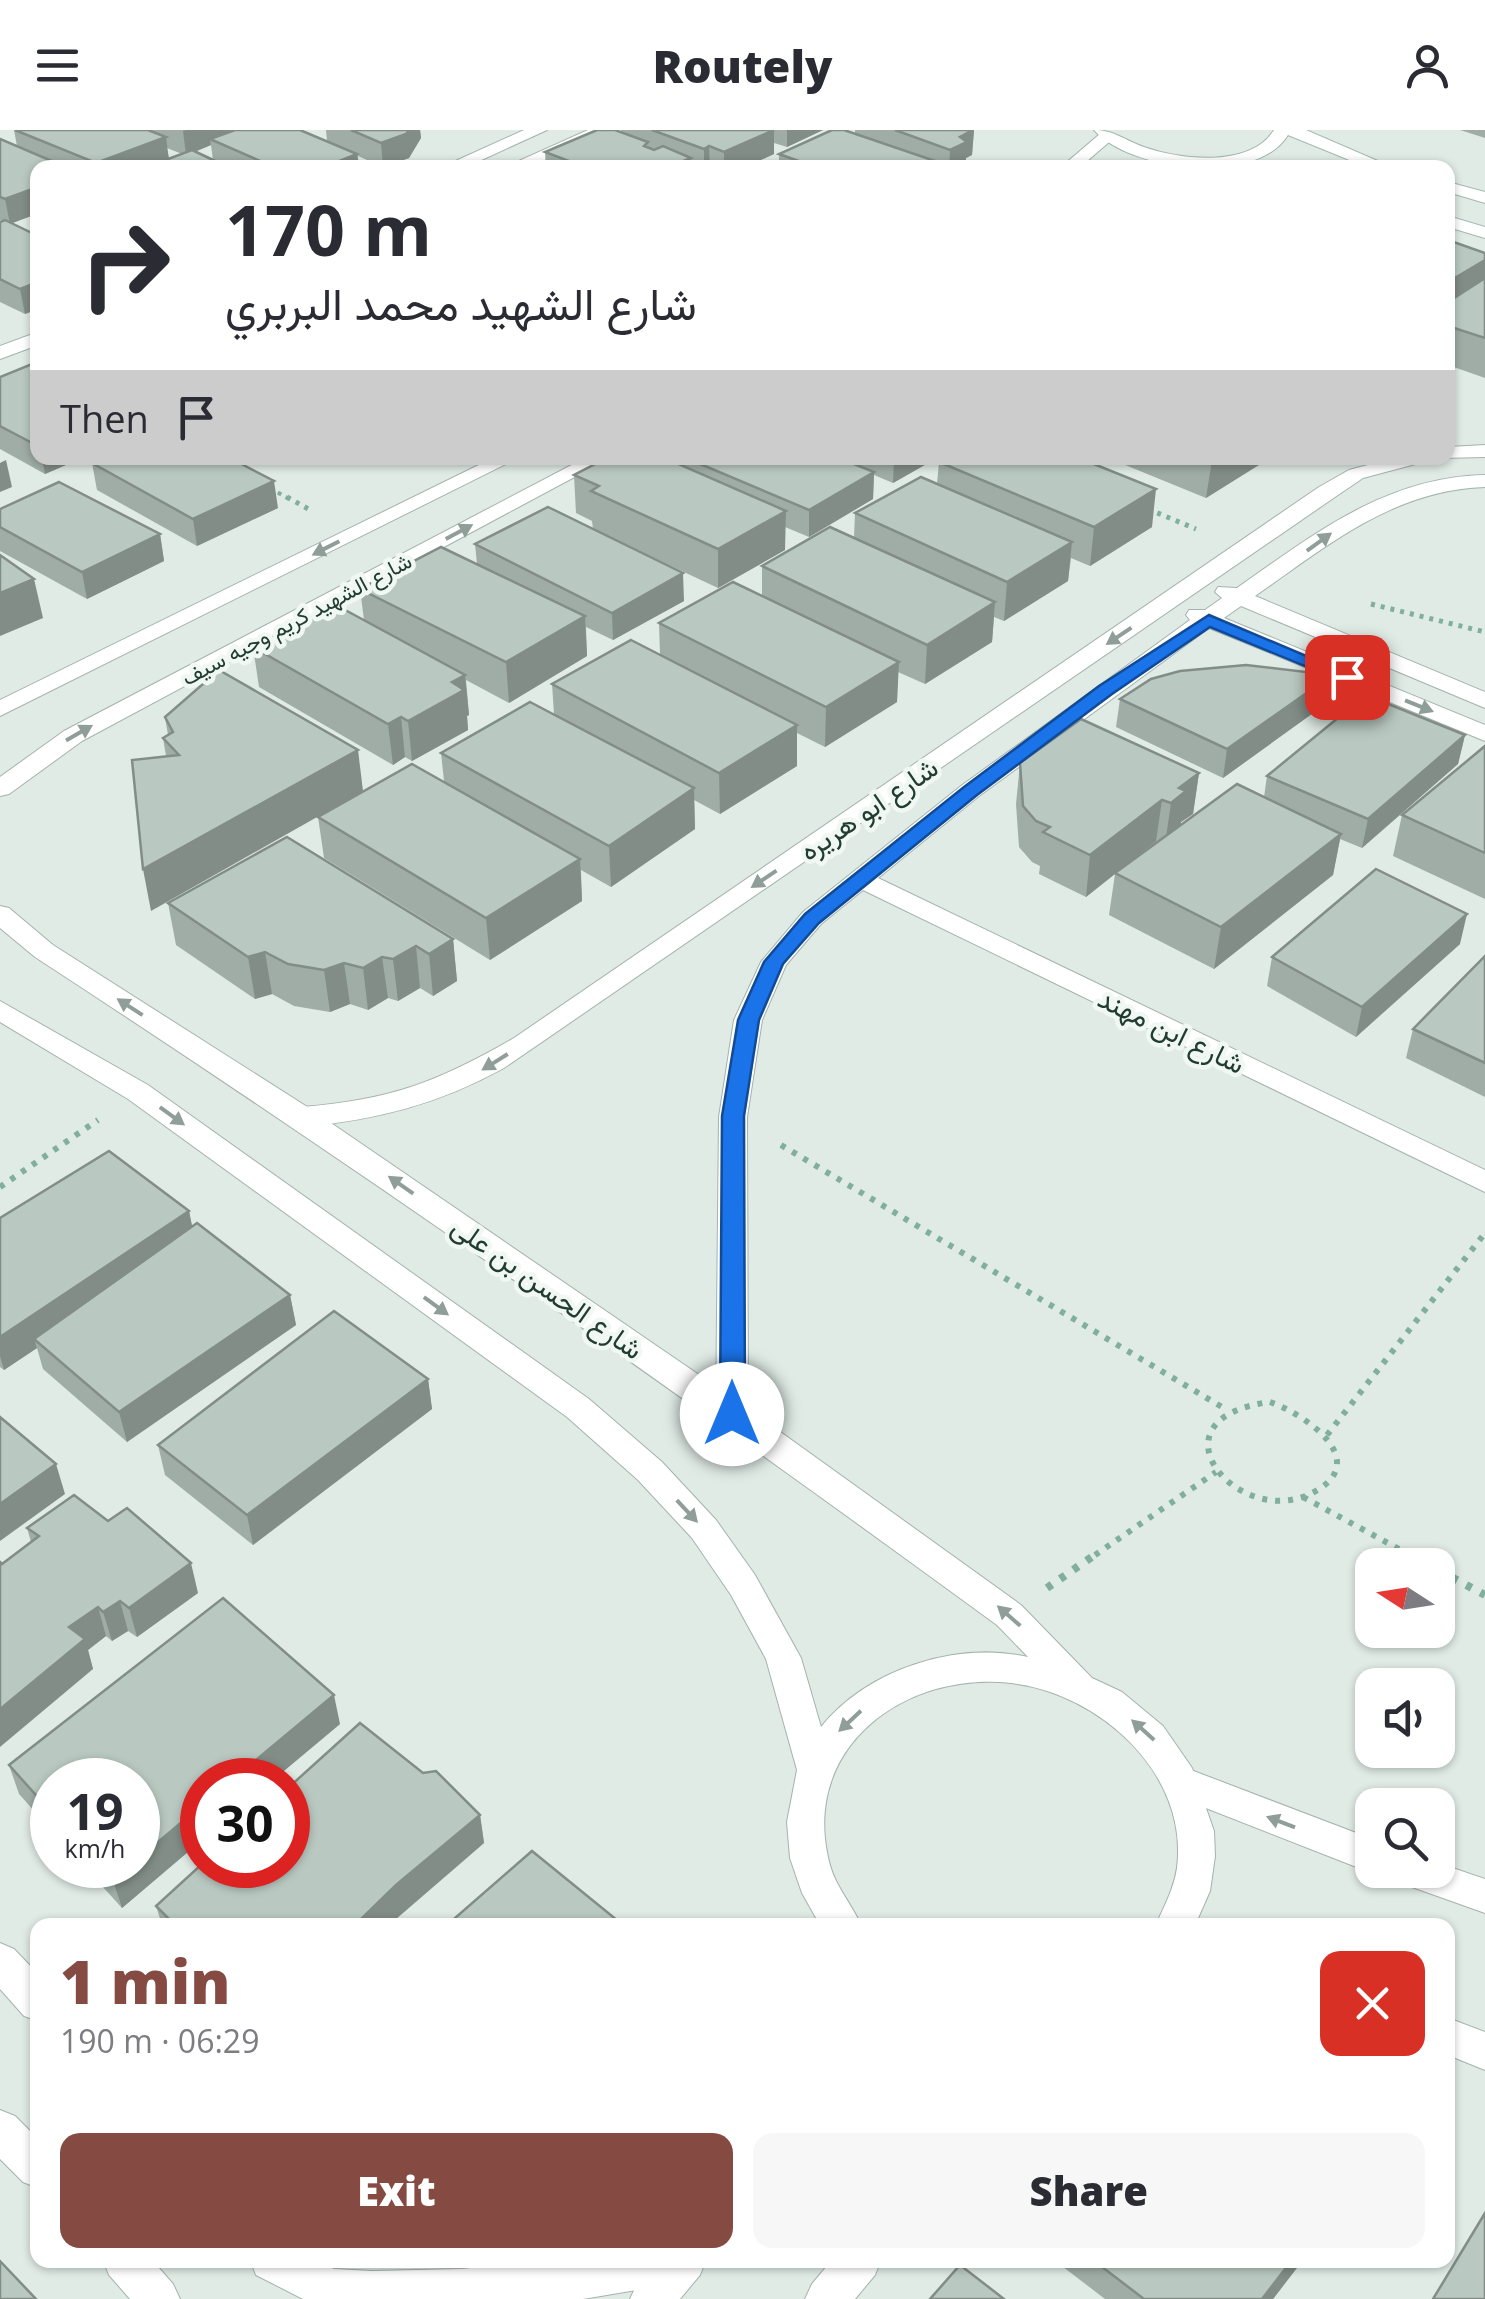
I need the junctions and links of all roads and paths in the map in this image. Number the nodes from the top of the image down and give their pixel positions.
1 (603, 130) edge
2 (1282, 130) edge
3 (1291, 130) edge
4 (526, 132) edge
5 (1104, 133) edge
6 (562, 147) junction
7 (465, 160) edge
8 (530, 160) edge
9 (1076, 160) edge
10 (1163, 160) edge
11 (1223, 160) edge
12 (1366, 160) edge
13 (1455, 189) edge
14 (1485, 198) edge
15 (1455, 223) edge
16 (1485, 233) edge
17 (30, 341) edge
18 (0, 354) edge
19 (1485, 451) edge
20 (1455, 453) edge
21 (494, 465) edge
22 (587, 465) edge
23 (1390, 465) edge
24 (1485, 481) edge
25 (260, 483) edge
26 (1136, 504) edge
27 (355, 533) junction
28 (1244, 550) junction
29 (1200, 582) junction
30 (1240, 598) junction
31 (1358, 601) dead end
32 (1166, 604) junction
33 (1209, 620) junction
34 (1485, 632) edge
35 (1485, 701) edge
36 (0, 709) edge
37 (1485, 734) edge
38 (0, 789) edge
39 (860, 879) junction
40 (0, 914) edge
41 (0, 1010) edge
42 (138, 1092) junction
43 (733, 1116) junction
44 (302, 1117) junction
45 (1485, 1182) edge
46 (0, 1187) edge
47 (1485, 1233) edge
48 (1228, 1410) junction
49 (732, 1414) junction
50 (1327, 1435) junction
51 (1216, 1472) junction
52 (1302, 1496) junction
53 (1398, 1548) edge
54 (1455, 1579) edge
55 (1485, 1595) edge
56 (1009, 1614) junction
57 (1078, 1684) junction
58 (816, 1768) junction
59 (1183, 1783) junction
60 (1355, 1849) edge
61 (1455, 1885) edge
62 (1485, 1896) edge
63 (830, 1918) edge
64 (1178, 1918) edge
65 (0, 1961) edge
66 (30, 1994) edge
67 (1455, 2039) edge
68 (1485, 2050) edge
69 (0, 2130) edge
70 (30, 2160) edge
71 (131, 2268) edge
72 (288, 2268) edge
73 (645, 2268) edge
74 (677, 2268) edge
75 (853, 2268) edge
76 (158, 2299) edge
77 (652, 2299) edge
78 (828, 2299) edge

1 - 6 street
2 - 11 street
3 - 12 street
4 - 6 street
4 - 7 street
5 - 9 street
5 - 10 street
6 - 8 street
13 - 14 street
15 - 16 street
17 - 18 street
19 - 20 street
21 - 27 street, شارع الشهيد كريم وجيه سيف
38 -> 22 street, شارع الشهيد كريم وجيه سيف
23 - 28 street, شارع ابو هريره
30 -> 24 street, شارع ابو هريره
25 - 27 path
26 - 28 path
27 -> 36 street, شارع الشهيد كريم وجيه سيف
28 - 29 street, شارع ابو هريره
29 - 30 street
29 - 32 street, شارع ابو هريره
30 - 33 street, شارع ابو هريره
30 - 35 street
31 - 34 path
32 - 33 street
32 -> 44 street, شارع ابو هريره
33 -> 37 street
33 - 39 street, شارع ابو هريره
39 - 43 street, شارع ابو هريره
39 - 45 street, شارع ابن مهند
44 -> 40 street, شارع الحسن بن على
41 - 42 street
42 - 46 path
42 -> 58 street
43 - 48 path
43 - 49 street, شارع ابو هريره
49 -> 44 street, شارع الحسن بن على
47 - 50 path
48 - 50 path
48 - 51 path
49 - 56 street, شارع الحسن بن على
50 - 52 path
51 - 52 path
51 - 56 path
52 - 53 path
54 - 55 path
57 -> 56 street, شارع الحسن بن على
57 -> 58 street
59 -> 57 street
58 - 63 street
60 -> 59 street
59 - 64 street
61 - 62 street
65 - 66 street
67 - 68 street
69 - 70 street
71 - 76 street
72 - 73 street
74 - 77 street
75 - 78 street

